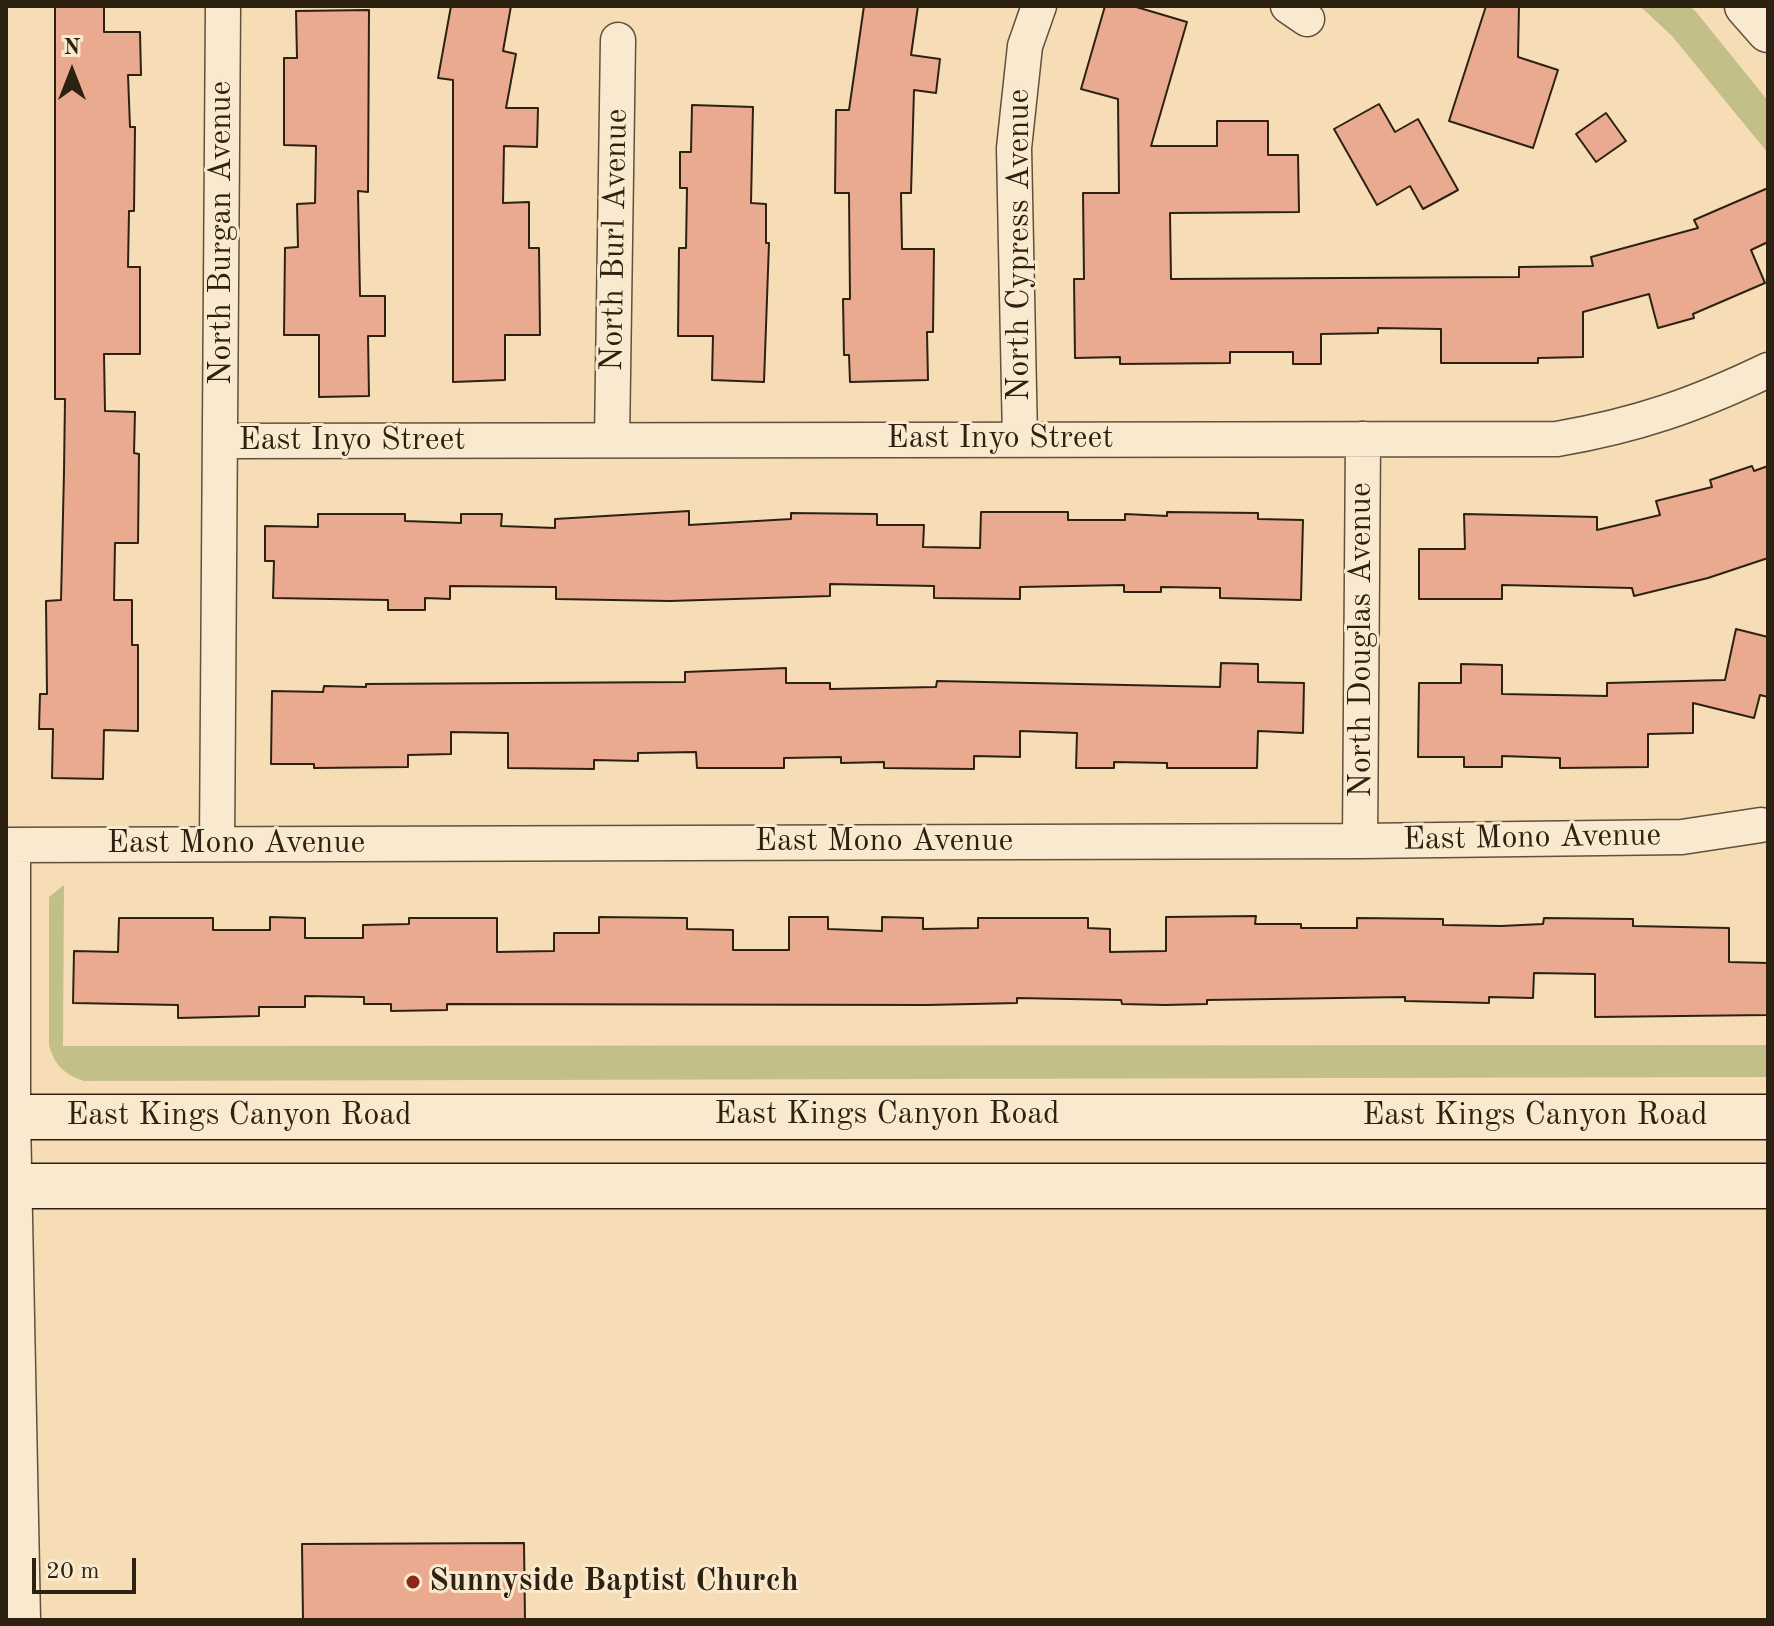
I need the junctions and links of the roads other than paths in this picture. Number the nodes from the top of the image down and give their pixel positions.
1 (223, 6) edge
2 (1039, 6) edge
3 (1746, 6) edge
4 (1768, 31) edge
5 (618, 40) dead end
6 (1768, 370) edge
7 (1020, 439) junction
8 (1363, 439) junction
9 (612, 440) junction
10 (220, 441) junction
11 (1761, 825) dead end
12 (1360, 841) junction
13 (217, 844) junction
14 (9, 845) edge
15 (10, 1117) edge
16 (1768, 1117) edge
17 (10, 1186) edge
18 (1768, 1186) edge
19 (23, 1620) edge

1 - 10 street, North Burgan Avenue
2 - 7 street, North Cypress Avenue
3 - 4 street
5 - 9 street, North Burl Avenue
6 - 8 street, East Inyo Street
7 - 8 street, East Inyo Street
7 - 9 street, East Inyo Street
8 - 12 street, North Douglas Avenue
9 - 10 street, East Inyo Street
10 - 13 street, North Burgan Avenue
11 - 12 street, East Mono Avenue
12 - 13 street, East Mono Avenue
13 - 14 street, East Mono Avenue
14 - 15 street
15 - 16 main road, East Kings Canyon Road
15 - 17 street
17 - 18 main road
17 - 19 street

